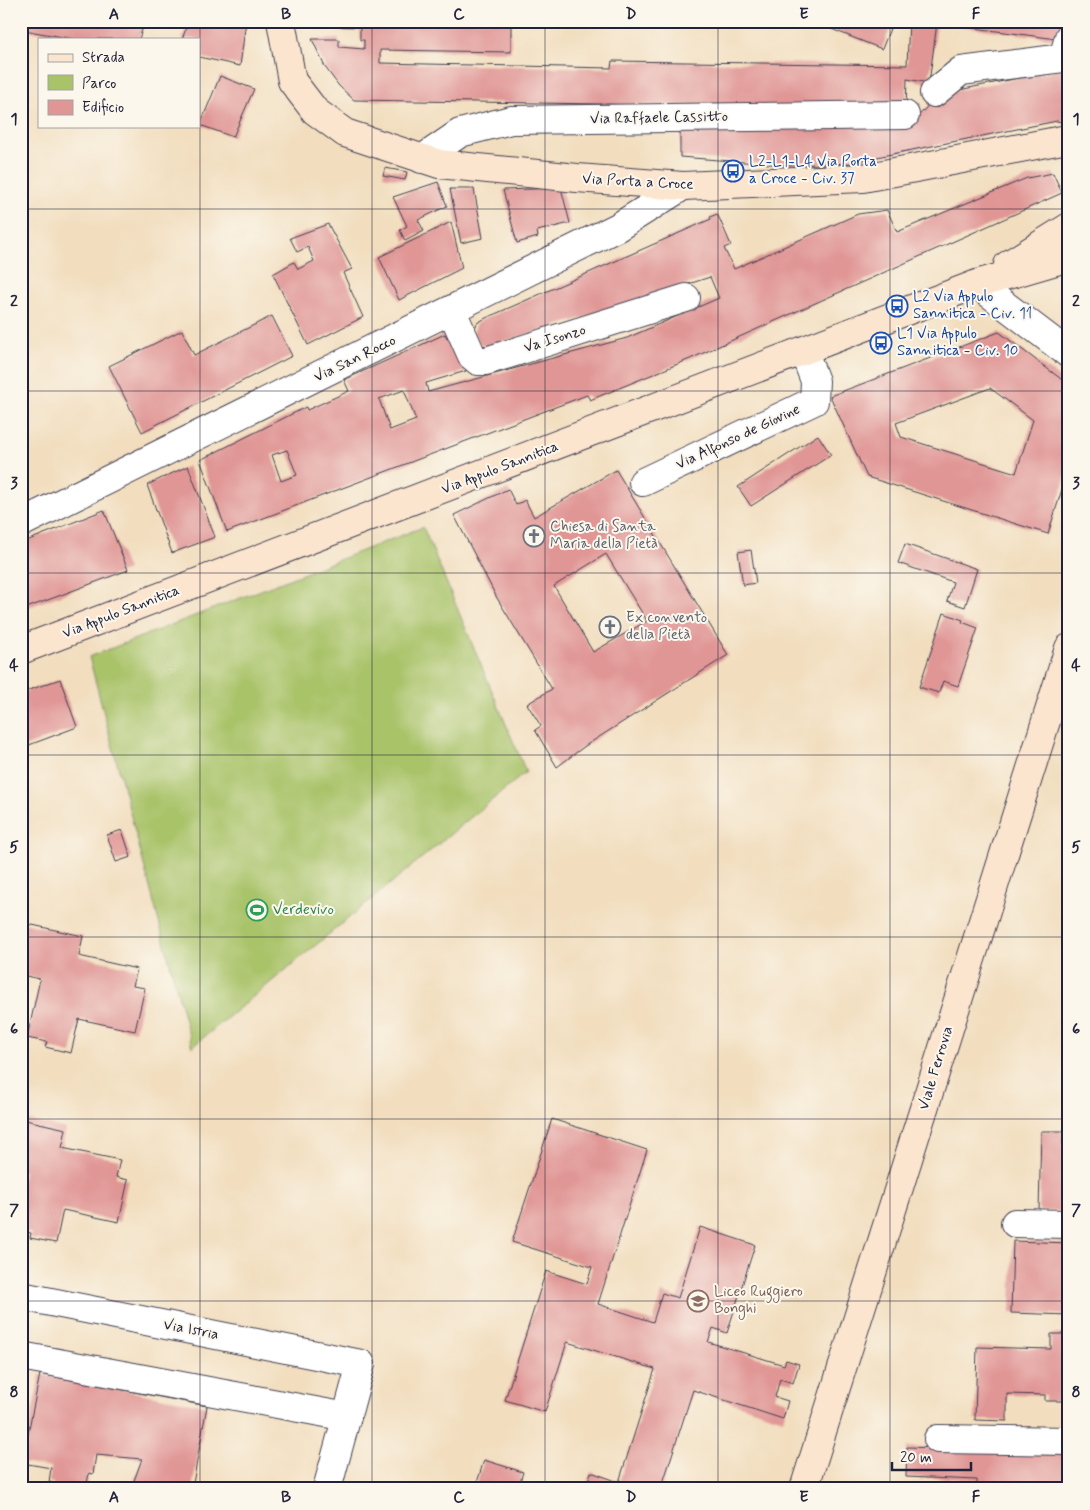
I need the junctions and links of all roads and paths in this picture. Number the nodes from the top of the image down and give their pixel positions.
1 (281, 21) edge
2 (1069, 37) edge
3 (934, 93) dead end
4 (905, 115) dead end
5 (1069, 141) edge
6 (422, 159) junction
7 (684, 186) junction
8 (1069, 227) edge
9 (1069, 257) edge
10 (978, 284) junction
11 (686, 298) dead end
12 (452, 311) junction
13 (804, 352) junction
14 (1069, 354) edge
15 (643, 482) dead end
16 (21, 523) edge
17 (1069, 648) edge
18 (21, 650) edge
19 (1015, 1223) dead end
20 (1069, 1224) edge
21 (21, 1296) edge
22 (21, 1356) edge
23 (347, 1417) junction
24 (938, 1439) dead end
25 (1069, 1441) edge
26 (326, 1489) edge
27 (804, 1489) edge

1 - 6 main road, Via Porta a Croce
2 - 3 street
4 - 6 street, Via Raffaele Cassitto
5 - 7 main road, Via Porta a Croce
6 - 7 main road, Via Porta a Croce
7 - 12 street, Via San Rocco
8 - 10 main road, Via Appulo Sannitica
9 - 10 main road, Via Appulo Sannitica
10 - 13 main road, Via Appulo Sannitica
10 - 14 street
11 - 12 street, Va Isonzo
12 - 16 street, Via San Rocco
13 - 15 street, Via Alfonso de Giovine
13 - 18 main road, Via Appulo Sannitica
17 - 27 main road, Viale Ferrovia
19 - 20 street
21 - 23 street, Via Istria
22 - 23 street
23 - 26 street
24 - 25 street

